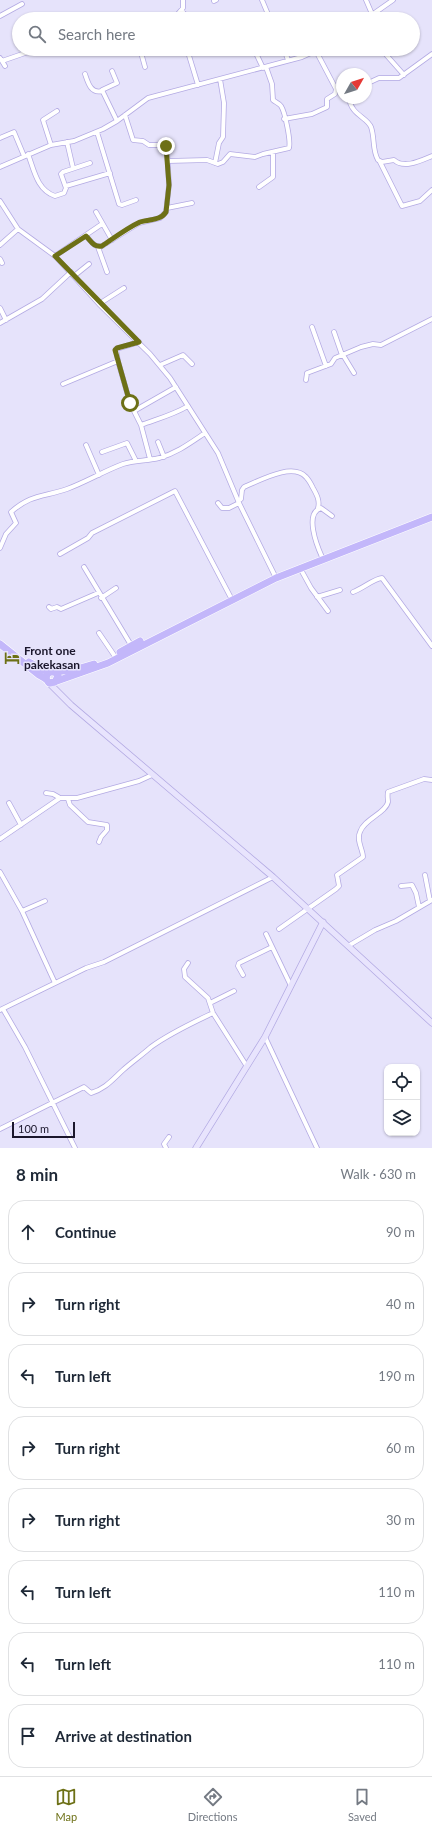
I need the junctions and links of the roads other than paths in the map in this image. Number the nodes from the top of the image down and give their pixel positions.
1 (183, 0) edge
2 (262, 0) edge
3 (366, 0) edge
4 (393, 0) edge
5 (22, 4) dead end
6 (182, 11) edge
7 (267, 12) edge
8 (371, 12) edge
9 (375, 12) edge
10 (0, 16) edge
11 (432, 54) edge
12 (14, 56) edge
13 (142, 56) edge
14 (189, 56) edge
15 (258, 56) edge
16 (287, 56) edge
17 (300, 56) edge
18 (320, 56) edge
19 (387, 56) edge
20 (1, 60) edge
21 (288, 60) junction
22 (5, 66) dead end
23 (145, 67) dead end
24 (264, 67) junction
25 (112, 70) dead end
26 (85, 74) dead end
27 (404, 75) junction
28 (220, 79) junction
29 (372, 81) edge
30 (198, 85) junction
31 (336, 90) joint
32 (102, 92) junction
33 (351, 104) edge
34 (57, 111) dead end
35 (125, 115) junction
36 (284, 119) junction
37 (117, 121) junction
38 (97, 132) junction
39 (0, 138) edge
40 (67, 142) junction
41 (51, 145) junction
42 (273, 152) junction
43 (26, 155) junction
44 (432, 156) edge
45 (168, 162) junction
46 (380, 162) junction
47 (90, 163) dead end
48 (215, 163) junction
49 (0, 167) edge
50 (73, 168) junction
51 (110, 173) junction
52 (66, 186) junction
53 (259, 187) dead end
54 (432, 190) edge
55 (136, 200) dead end
56 (0, 201) edge
57 (192, 203) dead end
58 (167, 208) junction
59 (96, 212) dead end
60 (102, 224) junction
61 (18, 229) junction
62 (86, 236) junction
63 (112, 240) junction
64 (0, 245) edge
65 (98, 247) junction
66 (55, 256) junction
67 (89, 264) dead end
68 (107, 272) dead end
69 (73, 274) junction
70 (124, 288) dead end
71 (99, 304) junction
72 (0, 308) edge
73 (432, 319) edge
74 (6, 320) junction
75 (0, 323) edge
76 (312, 327) dead end
77 (334, 332) dead end
78 (139, 342) junction
79 (343, 355) junction
80 (118, 361) junction
81 (192, 364) dead end
82 (160, 365) junction
83 (326, 366) junction
84 (354, 373) dead end
85 (306, 380) dead end
86 (63, 384) dead end
87 (176, 387) junction
88 (188, 406) junction
89 (134, 412) junction
90 (141, 425) junction
91 (205, 434) junction
92 (158, 442) dead end
93 (86, 445) dead end
94 (102, 452) dead end
95 (164, 457) junction
96 (150, 459) junction
97 (136, 461) junction
98 (99, 475) junction
99 (239, 502) junction
100 (218, 503) dead end
101 (318, 508) junction
102 (432, 515) edge
103 (332, 516) dead end
104 (0, 548) edge
105 (60, 554) dead end
106 (322, 557) junction
107 (84, 567) dead end
108 (300, 568) junction
109 (275, 577) junction
110 (116, 588) dead end
111 (340, 590) dead end
112 (98, 592) junction
113 (353, 592) dead end
114 (230, 596) junction
115 (317, 597) junction
116 (101, 598) junction
117 (49, 607) dead end
118 (328, 611) dead end
119 (165, 631) junction
120 (99, 633) dead end
121 (0, 638) edge
122 (0, 644) edge
123 (131, 645) junction
124 (432, 646) edge
125 (114, 654) junction
126 (52, 678) junction
127 (152, 775) junction
128 (432, 780) edge
129 (46, 793) dead end
130 (60, 798) junction
131 (68, 799) junction
132 (9, 803) dead end
133 (21, 825) junction
134 (1, 837) edge
135 (99, 842) dead end
136 (0, 872) edge
137 (425, 875) dead end
138 (273, 877) junction
139 (401, 886) dead end
140 (45, 901) dead end
141 (431, 901) edge
142 (419, 907) junction
143 (309, 909) junction
144 (22, 911) junction
145 (323, 922) junction
146 (279, 929) dead end
147 (266, 934) dead end
148 (348, 946) junction
149 (272, 947) junction
150 (188, 963) dead end
151 (243, 975) dead end
152 (55, 983) junction
153 (291, 986) junction
154 (234, 991) dead end
155 (210, 1003) junction
156 (2, 1010) edge
157 (213, 1013) junction
158 (432, 1023) edge
159 (265, 1037) junction
160 (246, 1065) junction
161 (52, 1101) junction
162 (0, 1129) edge
163 (169, 1137) dead end
164 (75, 1148) edge
165 (166, 1148) edge
166 (196, 1148) edge
167 (317, 1148) edge

1 - 6 street
2 - 7 street
3 - 8 street
4 - 9 street
5 - 10 street
11 - 27 street
12 - 20 street
13 - 23 street
14 - 30 street
15 - 24 street
16 - 21 street
17 - 21 street
18 - 31 street
19 - 27 street
20 - 22 street
21 - 24 street
24 - 28 street
24 - 36 street
25 - 32 street
26 - 32 street
27 - 29 street
28 - 30 street
28 - 48 street
30 - 35 street
31 - 36 street
32 - 37 street
33 - 46 street
34 - 41 street
35 - 37 street
35 - 45 street
36 - 42 street
37 - 38 street
38 - 40 street
38 - 51 street
39 - 43 street
40 - 41 street
40 - 50 street
41 - 43 street
42 - 48 street
42 - 53 street
43 - 49 street
43 - 52 street
44 - 46 street
45 - 48 street
45 - 58 street
46 - 54 street
47 - 50 street
50 - 52 street
51 - 52 street
51 - 55 street
56 - 61 street
57 - 58 street
58 - 63 street
59 - 60 street
60 - 62 street
60 - 63 street
61 - 64 street
61 - 66 street
62 - 65 street
62 - 66 street
63 - 65 street
65 - 68 street
66 - 69 street
67 - 69 street
69 - 71 street
69 - 74 street
70 - 71 street
71 - 78 street
72 - 74 street
73 - 79 street
74 - 75 street
76 - 83 street
77 - 79 street
78 - 80 street
78 - 82 street
79 - 83 street
79 - 84 street
80 - 86 street
80 - 89 street
81 - 82 street
82 - 87 street
83 - 85 street
87 - 88 street
87 - 89 street
88 - 90 street
88 - 91 street
89 - 90 street
90 - 96 street
91 - 95 street
91 - 99 street
92 - 95 street
93 - 98 street
94 - 97 street
95 - 96 street
96 - 97 street
97 - 98 street
98 - 104 street
99 - 100 street
99 - 101 street
99 - 109 street
101 - 103 street
101 - 106 street
102 - 106 highway
102 - 108 highway
105 - 114 street
106 - 109 highway
107 - 112 street
108 - 109 highway
108 - 115 street
109 - 114 highway
109 - 119 highway
110 - 116 street
111 - 115 street
112 - 116 street
112 - 117 street
113 - 124 street
114 - 119 highway
115 - 118 street
116 - 123 street
119 - 123 highway
119 - 126 highway
120 - 125 street
121 - 126 highway
122 - 126 highway
123 - 125 highway
125 - 126 highway
126 - 127 main road
127 - 131 street
127 - 138 main road
128 - 143 street
129 - 130 street
130 - 131 street
130 - 133 street
131 - 135 street
132 - 133 street
133 - 134 street
136 - 144 street
137 - 141 street
138 - 143 main road
138 - 152 street
139 - 142 street
140 - 144 street
141 - 142 street
142 - 148 street
143 - 145 main road
143 - 146 street
144 - 152 street
145 - 148 main road
145 - 153 main road
147 - 149 street
148 - 158 main road
149 - 151 street
149 - 153 street
150 - 155 street
152 - 156 street
153 - 159 main road
154 - 155 street
155 - 157 street
156 - 161 street
157 - 160 street
157 - 161 street
159 - 160 main road
159 - 167 street
160 - 166 main road
161 - 162 street
161 - 164 street
163 - 165 street

